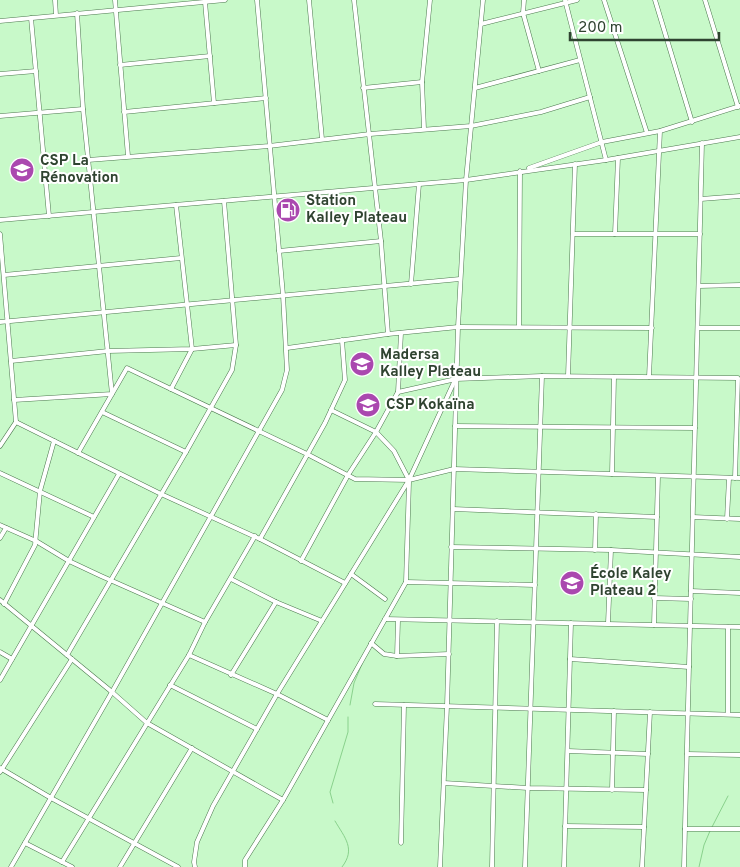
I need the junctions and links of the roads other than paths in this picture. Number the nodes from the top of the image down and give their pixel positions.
1 (56, 0) edge
2 (115, 0) edge
3 (225, 0) edge
4 (257, 0) edge
5 (309, 0) edge
6 (354, 0) edge
7 (430, 0) edge
8 (483, 0) edge
9 (524, 0) edge
10 (577, 0) edge
11 (604, 0) edge
12 (655, 0) edge
13 (704, 0) edge
14 (566, 1) edge
15 (205, 2) junction
16 (116, 9) junction
17 (78, 13) junction
18 (523, 13) junction
19 (56, 15) junction
20 (31, 18) junction
21 (0, 21) edge
22 (481, 24) junction
23 (210, 56) junction
24 (580, 60) junction
25 (120, 65) junction
26 (539, 71) junction
27 (36, 72) junction
28 (0, 74) edge
29 (422, 82) junction
30 (363, 88) junction
31 (475, 88) junction
32 (590, 97) junction
33 (266, 98) junction
34 (214, 103) junction
35 (739, 107) edge
36 (83, 109) junction
37 (124, 112) junction
38 (40, 113) junction
39 (0, 116) edge
40 (692, 122) junction
41 (471, 126) junction
42 (424, 129) junction
43 (660, 131) junction
44 (647, 133) junction
45 (370, 134) junction
46 (740, 137) edge
47 (322, 139) junction
48 (602, 142) junction
49 (702, 143) junction
50 (270, 146) junction
51 (659, 150) junction
52 (128, 156) junction
53 (618, 158) junction
54 (88, 160) junction
55 (606, 160) junction
56 (575, 164) junction
57 (520, 171) junction
58 (466, 180) junction
59 (419, 184) junction
60 (375, 188) junction
61 (274, 196) junction
62 (740, 196) edge
63 (701, 199) junction
64 (224, 201) junction
65 (176, 205) junction
66 (93, 212) junction
67 (49, 216) junction
68 (0, 220) edge
69 (0, 234) edge
70 (573, 234) junction
71 (615, 234) junction
72 (655, 234) junction
73 (700, 234) junction
74 (381, 241) junction
75 (278, 251) junction
76 (181, 258) junction
77 (99, 266) junction
78 (4, 275) junction
79 (460, 279) junction
80 (411, 284) junction
81 (740, 285) edge
82 (385, 286) junction
83 (699, 286) junction
84 (283, 296) junction
85 (232, 300) junction
86 (186, 304) junction
87 (104, 312) junction
88 (8, 321) junction
89 (0, 322) edge
90 (458, 327) junction
91 (519, 327) junction
92 (570, 328) junction
93 (652, 328) junction
94 (698, 328) junction
95 (740, 328) edge
96 (401, 333) junction
97 (388, 334) junction
98 (342, 340) junction
99 (236, 346) junction
100 (286, 348) junction
101 (192, 349) junction
102 (108, 351) junction
103 (11, 361) junction
104 (542, 376) junction
105 (568, 376) junction
106 (649, 377) junction
107 (696, 377) junction
108 (614, 378) junction
109 (739, 378) edge
110 (456, 379) junction
111 (170, 390) junction
112 (398, 392) junction
113 (112, 394) junction
114 (14, 400) junction
115 (210, 409) junction
116 (331, 410) junction
117 (102, 412) junction
118 (16, 422) junction
119 (455, 426) junction
120 (540, 426) junction
121 (613, 427) junction
122 (695, 428) junction
123 (258, 432) junction
124 (376, 432) junction
125 (54, 441) junction
126 (0, 446) edge
127 (186, 452) junction
128 (78, 453) junction
129 (307, 454) junction
130 (454, 469) junction
131 (539, 472) junction
132 (0, 473) edge
133 (120, 474) junction
134 (612, 474) junction
135 (348, 475) junction
136 (658, 476) junction
137 (694, 477) junction
138 (730, 478) junction
139 (738, 478) edge
140 (409, 480) junction
141 (40, 491) junction
142 (161, 494) junction
143 (453, 508) junction
144 (537, 512) junction
145 (596, 514) junction
146 (94, 517) junction
147 (211, 517) junction
148 (657, 517) junction
149 (693, 518) junction
150 (727, 519) junction
151 (740, 519) edge
152 (0, 525) edge
153 (6, 528) junction
154 (255, 536) junction
155 (0, 538) edge
156 (260, 539) junction
157 (36, 541) junction
158 (452, 547) junction
159 (536, 548) junction
160 (595, 550) junction
161 (611, 550) junction
162 (655, 553) junction
163 (692, 555) junction
164 (740, 557) edge
165 (69, 560) junction
166 (301, 561) junction
167 (351, 574) junction
168 (230, 579) junction
169 (111, 580) junction
170 (406, 582) junction
171 (345, 583) junction
172 (451, 583) junction
173 (535, 585) junction
174 (691, 591) junction
175 (740, 593) edge
176 (654, 598) junction
177 (385, 599) dead end
178 (691, 599) junction
179 (0, 600) edge
180 (276, 602) junction
181 (162, 603) junction
182 (4, 604) junction
183 (385, 619) junction
184 (450, 619) junction
185 (398, 620) junction
186 (322, 621) junction
187 (497, 621) junction
188 (205, 622) junction
189 (534, 622) junction
190 (572, 622) junction
191 (608, 623) junction
192 (654, 625) junction
193 (32, 626) junction
194 (690, 626) junction
195 (728, 627) junction
196 (740, 627) edge
197 (371, 643) junction
198 (0, 652) edge
199 (449, 654) junction
200 (67, 655) junction
201 (189, 655) junction
202 (397, 656) junction
203 (12, 659) junction
204 (72, 659) junction
205 (570, 659) junction
206 (689, 667) junction
207 (231, 675) junction
208 (0, 680) edge
209 (170, 686) junction
210 (112, 692) junction
211 (277, 694) junction
212 (375, 704) dead end
213 (404, 705) junction
214 (448, 706) junction
215 (495, 708) junction
216 (531, 709) junction
217 (569, 710) junction
218 (614, 711) junction
219 (650, 712) junction
220 (688, 713) junction
221 (728, 714) junction
222 (740, 715) edge
223 (328, 720) junction
224 (147, 723) junction
225 (256, 729) junction
226 (192, 748) junction
227 (568, 751) junction
228 (613, 753) junction
229 (648, 754) junction
230 (687, 754) junction
231 (740, 755) edge
232 (1, 770) edge
233 (232, 771) junction
234 (444, 784) junction
235 (494, 786) junction
236 (528, 788) junction
237 (566, 789) junction
238 (612, 790) junction
239 (646, 790) junction
240 (51, 798) junction
241 (283, 800) junction
242 (88, 819) junction
243 (565, 826) junction
244 (644, 827) junction
245 (685, 829) junction
246 (740, 829) edge
247 (25, 843) junction
248 (401, 843) dead end
249 (134, 844) junction
250 (62, 862) junction
251 (12, 867) edge
252 (72, 867) edge
253 (120, 867) edge
254 (178, 867) edge
255 (195, 867) edge
256 (245, 867) edge
257 (440, 867) edge
258 (492, 867) edge
259 (525, 867) edge
260 (564, 867) edge
261 (642, 867) edge
262 (684, 867) edge

1 - 19 street
2 - 16 street
3 - 15 street
4 - 33 street
5 - 47 street
6 - 30 street
7 - 29 street
8 - 22 street
9 - 18 street
10 - 14 street
11 - 44 street
12 - 40 street
13 - 35 street
14 - 18 street
14 - 24 street
15 - 16 street
15 - 23 street
16 - 17 street
16 - 25 street
17 - 19 street
17 - 36 street
18 - 22 street
18 - 26 street
19 - 20 street
20 - 21 street
20 - 27 street
22 - 31 street
23 - 25 street
23 - 34 street
24 - 26 street
24 - 32 street
25 - 37 street
26 - 31 street
27 - 28 street
27 - 38 street
29 - 30 street
29 - 42 street
30 - 45 street
31 - 41 street
32 - 41 street
32 - 48 street
33 - 34 street
33 - 50 street
34 - 37 street
35 - 40 street
36 - 38 street
36 - 54 street
37 - 52 street
38 - 39 street
38 - 67 street
40 - 43 street
41 - 42 street
41 - 58 street
42 - 45 street
43 - 44 street
43 - 51 street
44 - 48 street
45 - 47 street
45 - 60 street
46 - 49 street
47 - 50 street
48 - 55 street
48 - 57 street
49 - 51 street
49 - 63 street
50 - 52 street
50 - 61 street
51 - 53 street
51 - 72 street
52 - 54 street
53 - 55 street
53 - 71 street
54 - 66 street
55 - 56 street
56 - 57 street
56 - 70 street
57 - 58 street
57 - 91 street
58 - 59 street
58 - 79 street
59 - 60 street
59 - 80 street
60 - 61 street
60 - 74 street
61 - 64 street
61 - 75 street
62 - 63 street
63 - 73 street
64 - 65 street
64 - 85 street
65 - 66 street
65 - 76 street
66 - 67 street
66 - 77 street
67 - 68 street
69 - 78 street
70 - 71 street
70 - 92 street
71 - 72 street
72 - 73 street
72 - 93 street
73 - 83 street
74 - 75 street
74 - 82 street
75 - 84 street
76 - 77 street
76 - 86 street
77 - 78 street
77 - 87 street
78 - 88 street
79 - 80 street
79 - 90 street
80 - 82 street
81 - 83 street
82 - 84 street
82 - 97 street
83 - 94 street
84 - 85 street
84 - 100 street
85 - 86 street
85 - 99 street
86 - 87 street
86 - 101 street
87 - 88 street
87 - 102 street
88 - 89 street
88 - 103 street
90 - 91 street
90 - 96 street
90 - 110 street
91 - 92 street
92 - 93 street
92 - 105 street
93 - 106 street
94 - 95 street
94 - 107 street
96 - 97 street
96 - 112 street
97 - 98 street
98 - 100 street
98 - 116 street
99 - 101 street
99 - 115 street
100 - 123 street
101 - 102 street
101 - 111 street
102 - 103 street
102 - 113 street
103 - 114 street
104 - 105 street
104 - 110 street
104 - 120 street
105 - 108 street
106 - 107 street
106 - 108 street
107 - 109 street
107 - 122 street
108 - 121 street
109 - 139 street
110 - 112 street
110 - 119 street
110 - 140 street
111 - 113 street
111 - 115 street
112 - 124 street
113 - 114 street
113 - 117 street
114 - 118 street
115 - 123 street
115 - 127 street
116 - 124 street
116 - 129 street
117 - 127 street
117 - 128 street
118 - 125 street
118 - 126 street
119 - 120 street
119 - 130 street
120 - 121 street
120 - 131 street
121 - 122 street
121 - 134 street
122 - 137 street
123 - 129 street
123 - 147 street
124 - 135 street
124 - 140 street
125 - 128 street
125 - 141 street
127 - 142 street
128 - 133 street
129 - 135 street
129 - 156 street
130 - 131 street
130 - 140 street
130 - 143 street
131 - 134 street
131 - 144 street
132 - 141 street
133 - 142 street
133 - 146 street
134 - 136 street
135 - 140 street
135 - 166 street
136 - 137 street
136 - 148 street
137 - 138 street
137 - 149 street
138 - 139 street
138 - 150 street
140 - 167 street
140 - 170 street
141 - 146 street
141 - 157 street
142 - 147 street
142 - 169 street
143 - 144 street
143 - 158 street
144 - 145 street
144 - 159 street
145 - 148 street
145 - 160 street
146 - 165 street
147 - 154 street
147 - 181 street
148 - 162 street
149 - 150 street
149 - 163 street
150 - 151 street
152 - 153 street
153 - 155 street
153 - 157 street
154 - 156 street
154 - 168 street
156 - 166 street
157 - 165 street
157 - 182 street
158 - 159 street
158 - 172 street
159 - 160 street
159 - 173 street
160 - 161 street
161 - 162 street
161 - 191 street
162 - 163 street
162 - 176 street
163 - 164 street
163 - 174 street
165 - 169 street
165 - 193 street
166 - 171 street
167 - 171 street
167 - 177 street
168 - 180 street
168 - 188 street
169 - 181 street
169 - 200 street
170 - 172 street
170 - 183 street
171 - 186 street
172 - 173 street
172 - 184 street
173 - 189 street
174 - 175 street
174 - 178 street
176 - 178 street
176 - 192 street
178 - 194 street
179 - 182 street
180 - 186 street
180 - 207 street
181 - 188 street
181 - 210 street
182 - 193 street
183 - 185 street
183 - 197 street
184 - 185 street
184 - 187 street
184 - 199 street
185 - 202 street
186 - 211 street
187 - 189 street
187 - 215 street
188 - 201 street
189 - 190 street
189 - 216 street
190 - 191 street
190 - 205 street
191 - 192 street
192 - 194 street
193 - 200 street
193 - 203 street
194 - 195 street
194 - 206 street
195 - 196 street
195 - 221 street
197 - 202 street
197 - 223 street
198 - 203 street
199 - 202 street
199 - 214 street
200 - 204 street
201 - 207 street
201 - 209 street
203 - 208 street
204 - 210 street
204 - 232 street
205 - 206 street
205 - 217 street
206 - 220 street
207 - 211 street
209 - 224 street
209 - 225 street
210 - 224 street
210 - 240 street
211 - 223 street
211 - 225 street
212 - 213 street
213 - 214 street
213 - 248 street
214 - 215 street
214 - 234 street
215 - 216 street
215 - 235 street
216 - 217 street
216 - 236 street
217 - 218 street
217 - 227 street
218 - 219 street
218 - 228 street
219 - 220 street
219 - 229 street
220 - 221 street
220 - 230 street
221 - 222 street
223 - 241 street
224 - 226 street
224 - 242 street
225 - 233 street
226 - 233 street
226 - 249 street
227 - 228 street
227 - 237 street
228 - 229 street
228 - 238 street
229 - 239 street
230 - 231 street
230 - 245 street
232 - 240 street
233 - 241 street
233 - 255 street
234 - 235 street
234 - 257 street
235 - 236 street
235 - 258 street
236 - 237 street
236 - 259 street
237 - 238 street
237 - 243 street
238 - 239 street
239 - 244 street
240 - 242 street
240 - 247 street
241 - 256 street
242 - 249 street
242 - 250 street
243 - 244 street
243 - 260 street
244 - 261 street
245 - 246 street
245 - 262 street
247 - 250 street
247 - 251 street
249 - 253 street
249 - 254 street
250 - 252 street

